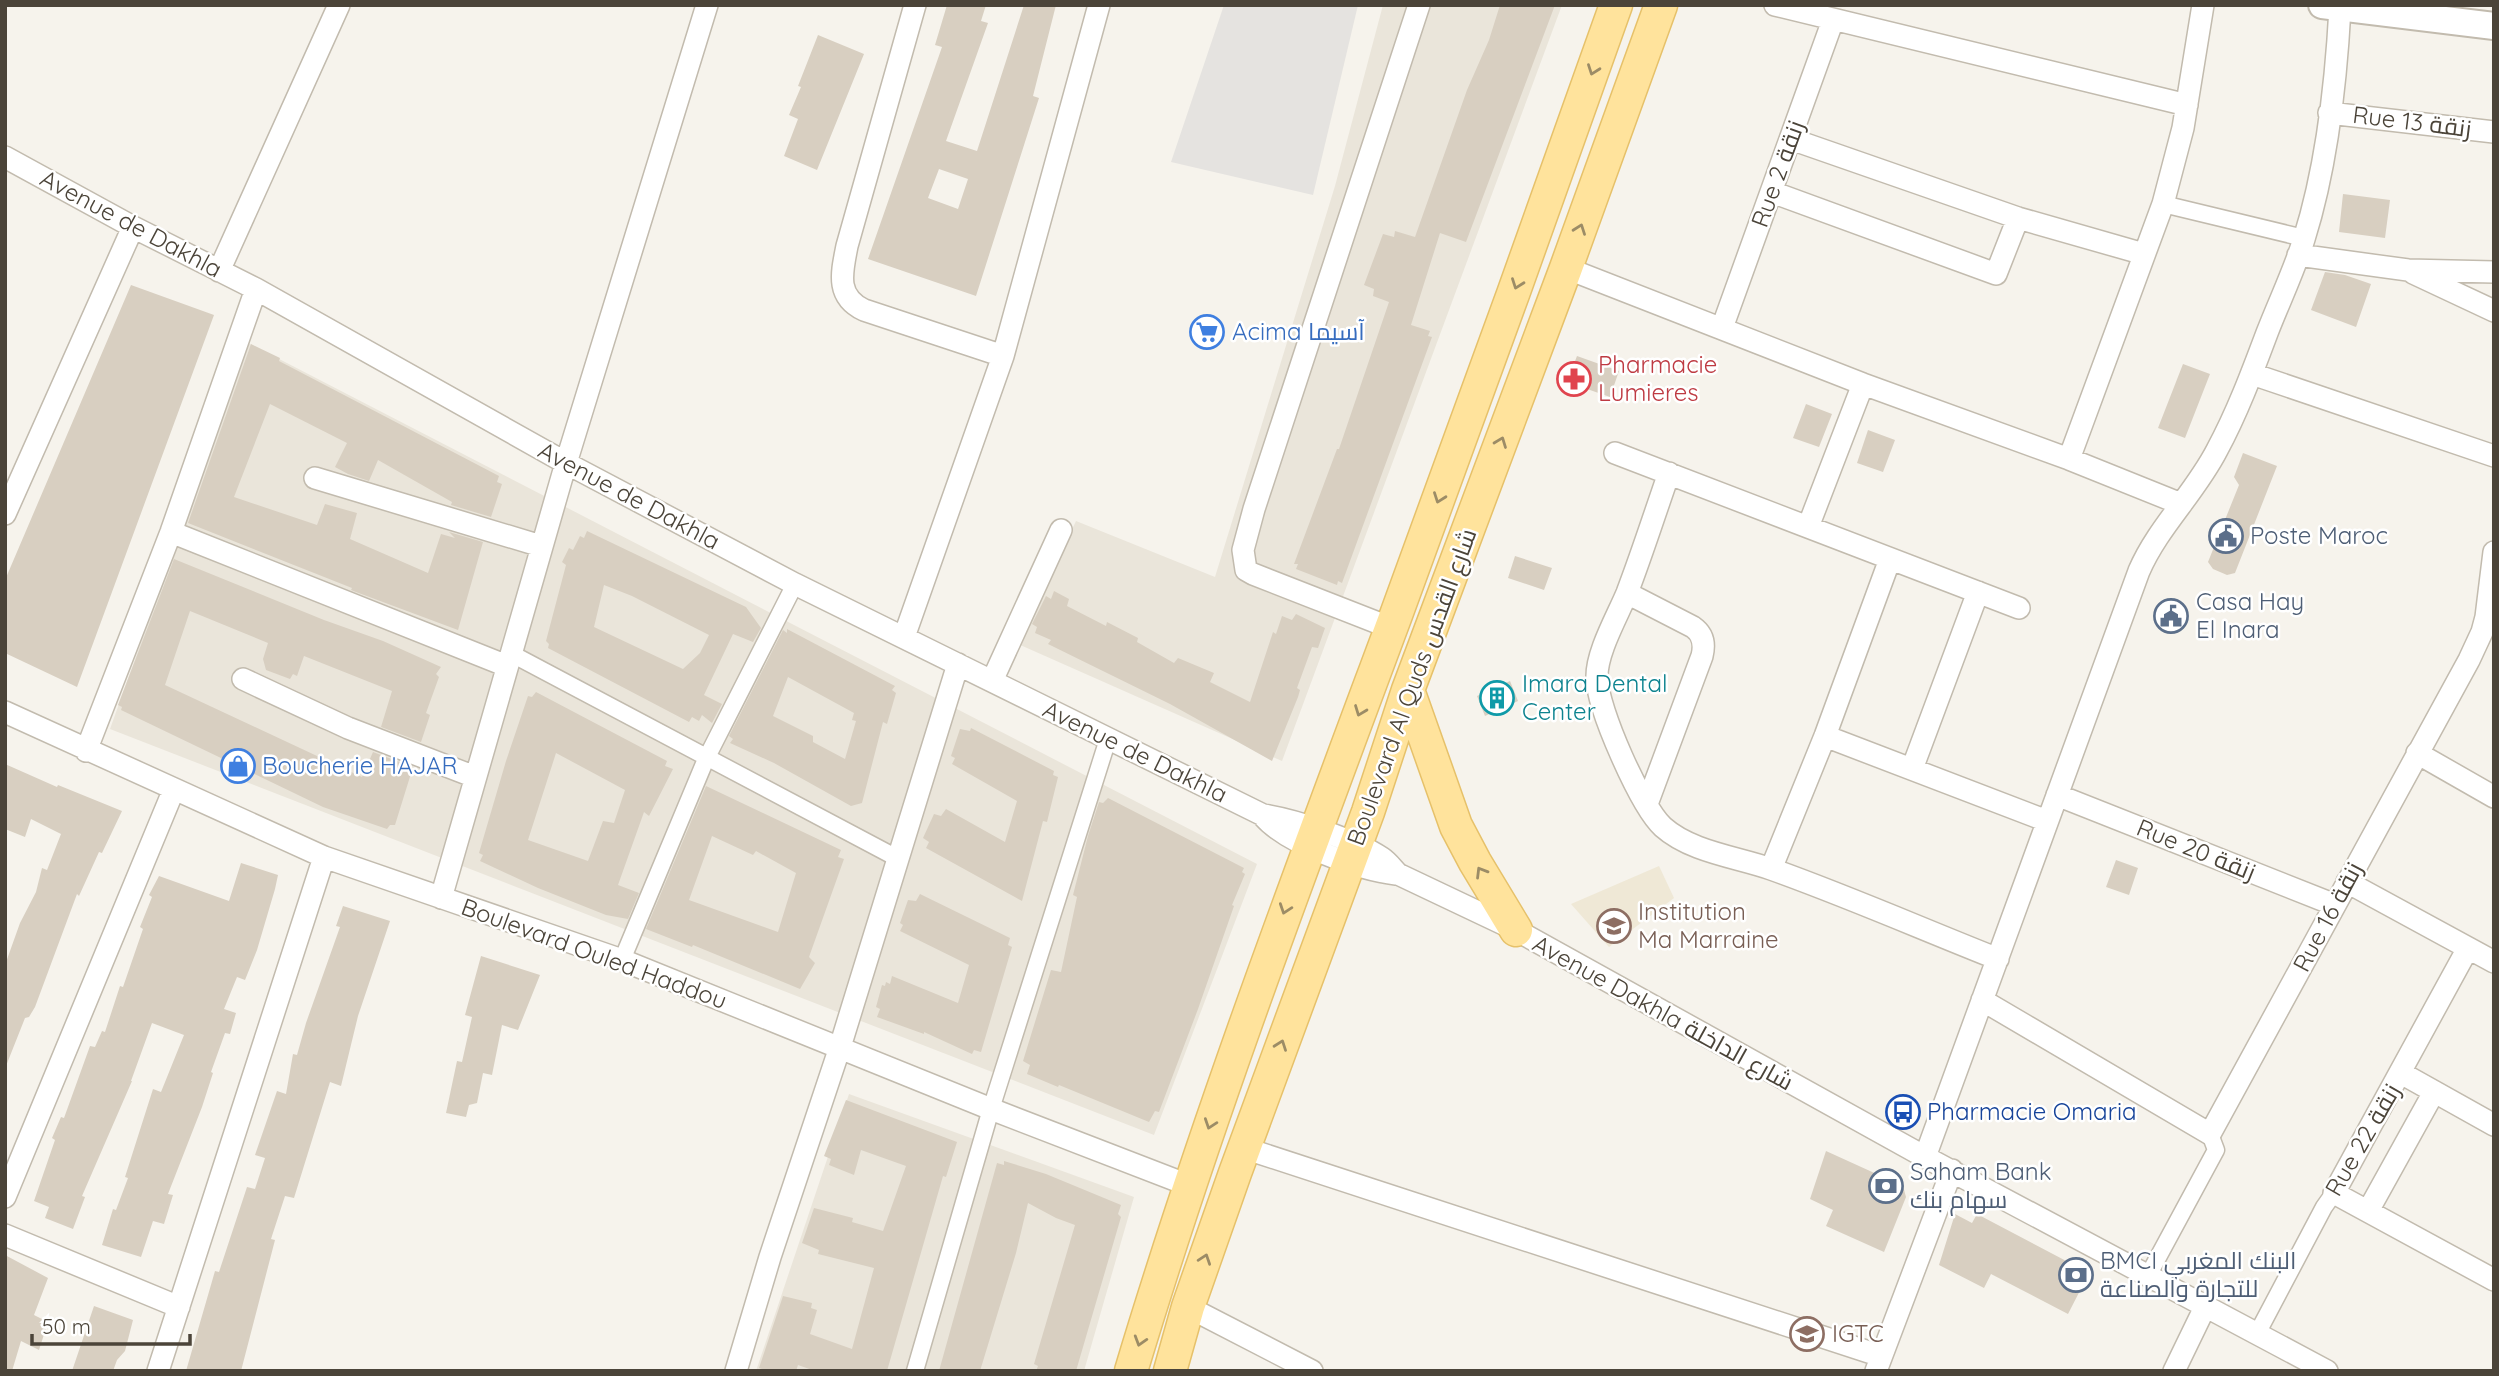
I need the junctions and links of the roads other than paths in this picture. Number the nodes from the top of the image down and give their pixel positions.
1 (339, 5) edge
2 (707, 5) edge
3 (915, 5) edge
4 (1099, 5) edge
5 (1419, 5) edge
6 (1616, 5) edge
7 (1661, 5) edge
8 (1775, 5) edge
9 (2203, 5) edge
10 (2331, 7) edge
11 (2407, 10) edge
12 (1833, 20) junction
13 (2494, 26) edge
14 (2187, 105) junction
15 (2329, 113) junction
16 (2494, 132) edge
17 (1791, 139) junction
18 (5, 157) edge
19 (1772, 192) junction
20 (2163, 204) junction
21 (2018, 218) junction
22 (133, 227) junction
23 (2301, 247) junction
24 (2144, 254) junction
25 (1566, 268) junction
26 (2407, 270) junction
27 (219, 271) junction
28 (2494, 272) edge
29 (256, 289) junction
30 (2494, 311) edge
31 (1722, 328) junction
32 (1003, 356) junction
33 (2252, 374) junction
34 (1863, 384) junction
35 (1615, 453) dead end
36 (2494, 456) edge
37 (2069, 458) junction
38 (566, 463) junction
39 (1669, 473) junction
40 (315, 478) dead end
41 (2181, 504) junction
42 (5, 514) edge
43 (1808, 527) junction
44 (1061, 530) dead end
45 (172, 532) junction
46 (541, 546) junction
47 (2494, 552) edge
48 (1890, 559) junction
49 (795, 584) junction
50 (1978, 592) junction
51 (1627, 593) junction
52 (2019, 608) dead end
53 (2490, 617) edge
54 (1391, 628) junction
55 (904, 637) junction
56 (509, 659) junction
57 (958, 664) junction
58 (243, 679) dead end
59 (992, 681) junction
60 (1408, 690) junction
61 (5, 712) edge
62 (1825, 736) junction
63 (1108, 738) junction
64 (86, 751) junction
65 (2417, 753) junction
66 (706, 759) junction
67 (1912, 769) junction
68 (475, 777) junction
69 (174, 789) junction
70 (2057, 795) junction
71 (2494, 796) edge
72 (1647, 804) junction
73 (2047, 821) junction
74 (1312, 837) junction
75 (1352, 853) junction
76 (324, 857) junction
77 (897, 858) junction
78 (1772, 869) junction
79 (2347, 882) junction
80 (441, 898) junction
81 (2335, 905) junction
82 (1516, 930) junction
83 (2468, 948) junction
84 (1998, 959) junction
85 (622, 960) junction
86 (2494, 962) edge
87 (1982, 1000) junction
88 (840, 1047) junction
89 (2401, 1073) junction
90 (2434, 1092) junction
91 (991, 1109) junction
92 (2494, 1125) edge
93 (2210, 1134) junction
94 (1244, 1148) junction
95 (1925, 1157) junction
96 (1952, 1170) junction
97 (1188, 1185) junction
98 (2334, 1193) junction
99 (5, 1197) edge
100 (2368, 1211) junction
101 (5, 1235) edge
102 (2148, 1275) junction
103 (2494, 1280) edge
104 (2206, 1305) junction
105 (179, 1307) junction
106 (1188, 1307) junction
107 (2258, 1332) junction
108 (1879, 1363) edge
109 (158, 1371) edge
110 (736, 1371) edge
111 (915, 1371) edge
112 (1131, 1371) edge
113 (1170, 1371) edge
114 (1312, 1371) edge
115 (2174, 1371) edge
116 (2327, 1371) edge

1 - 27 street
2 - 38 street
3 - 32 street
4 - 32 street
5 - 54 street
6 -> 54 main road, Boulevard Al Quds شارع القدس
25 -> 7 main road, Boulevard Al Quds شارع القدس
8 - 12 street
9 - 14 street
10 - 11 street
10 - 15 street
11 - 13 street
12 - 14 street
12 - 17 street, Rue 2 زنقة
14 - 20 street
15 - 16 street, Rue 13 زنقة
15 - 23 street
17 - 19 street, Rue 2 زنقة
17 - 21 street
18 - 22 street, Avenue de Dakhla
19 - 21 street
19 - 31 street, Rue 2 زنقة
20 - 23 street
20 - 24 street
21 - 24 street
22 - 27 street, Avenue de Dakhla
22 - 42 street
23 - 26 street
23 - 33 street
24 - 37 street
25 - 31 street
60 -> 25 main road, Boulevard Al Quds شارع القدس
26 - 28 street
26 - 30 street
27 - 29 street, Avenue de Dakhla
29 - 38 street, Avenue de Dakhla
29 - 45 street
31 - 34 street
32 - 55 street
33 - 36 street
33 - 41 street
34 - 37 street
34 - 43 street
35 - 39 street
37 - 41 street
38 - 46 street
38 - 49 street, Avenue de Dakhla
39 - 43 street
39 - 51 street
40 - 46 street
41 - 70 street
43 - 48 street
44 - 59 street
45 - 56 street
45 - 64 street
46 - 56 street
47 - 53 street, Rue 16 زنقة
48 - 50 street
48 - 62 street
49 - 55 street, Avenue de Dakhla
49 - 66 street
50 - 52 street
50 - 67 street
51 - 72 street
51 - 72 street
53 - 65 street, Rue 16 زنقة
54 -> 74 main road, Boulevard Al Quds شارع القدس
55 - 57 street, Avenue de Dakhla
56 - 66 street
56 - 68 street
57 - 59 street, Avenue de Dakhla
57 - 77 street
58 - 68 street
59 - 63 street, Avenue de Dakhla
60 - 75 main road, Boulevard Al Quds شارع القدس
82 -> 60 main road
61 - 64 street, Boulevard Ouled Haddou
62 - 67 street
62 - 78 street
63 - 74 street, Avenue de Dakhla
63 - 91 street
64 - 69 street, Boulevard Ouled Haddou
65 - 71 street
65 - 79 street, Rue 16 زنقة
66 - 77 street
66 - 85 street
67 - 73 street
68 - 80 street
69 - 76 street, Boulevard Ouled Haddou
69 - 99 street
70 - 73 street
70 - 81 street, Rue 20 زنقة
72 - 78 street
73 - 84 street
74 - 75 street, Avenue de Dakhla
74 -> 97 main road, Boulevard Al Quds شارع القدس
75 - 82 street, Avenue Dakhla شارع الداخلة
94 -> 75 main road, Boulevard Al Quds شارع القدس
76 - 80 street, Boulevard Ouled Haddou
76 - 105 street
77 - 88 street
78 - 84 street
79 - 81 street, Rue 16 زنقة
79 - 83 street
80 - 85 street, Boulevard Ouled Haddou
81 - 93 street, Rue 16 زنقة
82 - 95 street, Avenue Dakhla شارع الداخلة
83 - 86 street
83 - 89 street, Rue 22 زنقة
84 - 87 street
85 - 88 street, Boulevard Ouled Haddou
87 - 93 street
87 - 95 street
88 - 91 street, Boulevard Ouled Haddou
88 - 110 street
89 - 90 street
89 - 98 street, Rue 22 زنقة
90 - 92 street
90 - 100 street, Rue 22 زنقة
91 - 97 street, Boulevard Ouled Haddou
91 - 111 street
93 - 102 street, Rue 16 زنقة
106 -> 94 main road, Boulevard Al Quds شارع القدس
94 - 108 street
95 - 96 street, Avenue Dakhla شارع الداخلة
96 - 102 street, Avenue Dakhla شارع الداخلة
96 - 108 street
97 -> 112 main road, Boulevard Al Quds شارع القدس
98 - 100 street
98 - 107 street, Rue 22 زنقة
100 - 103 street
101 - 105 street
102 - 104 street, Avenue Dakhla شارع الداخلة
104 - 107 street, Avenue Dakhla شارع الداخلة
104 - 115 street
105 - 109 street
106 - 113 main road, Boulevard Al Quds شارع القدس
106 - 114 street
107 - 116 street, Avenue Dakhla شارع الداخلة

